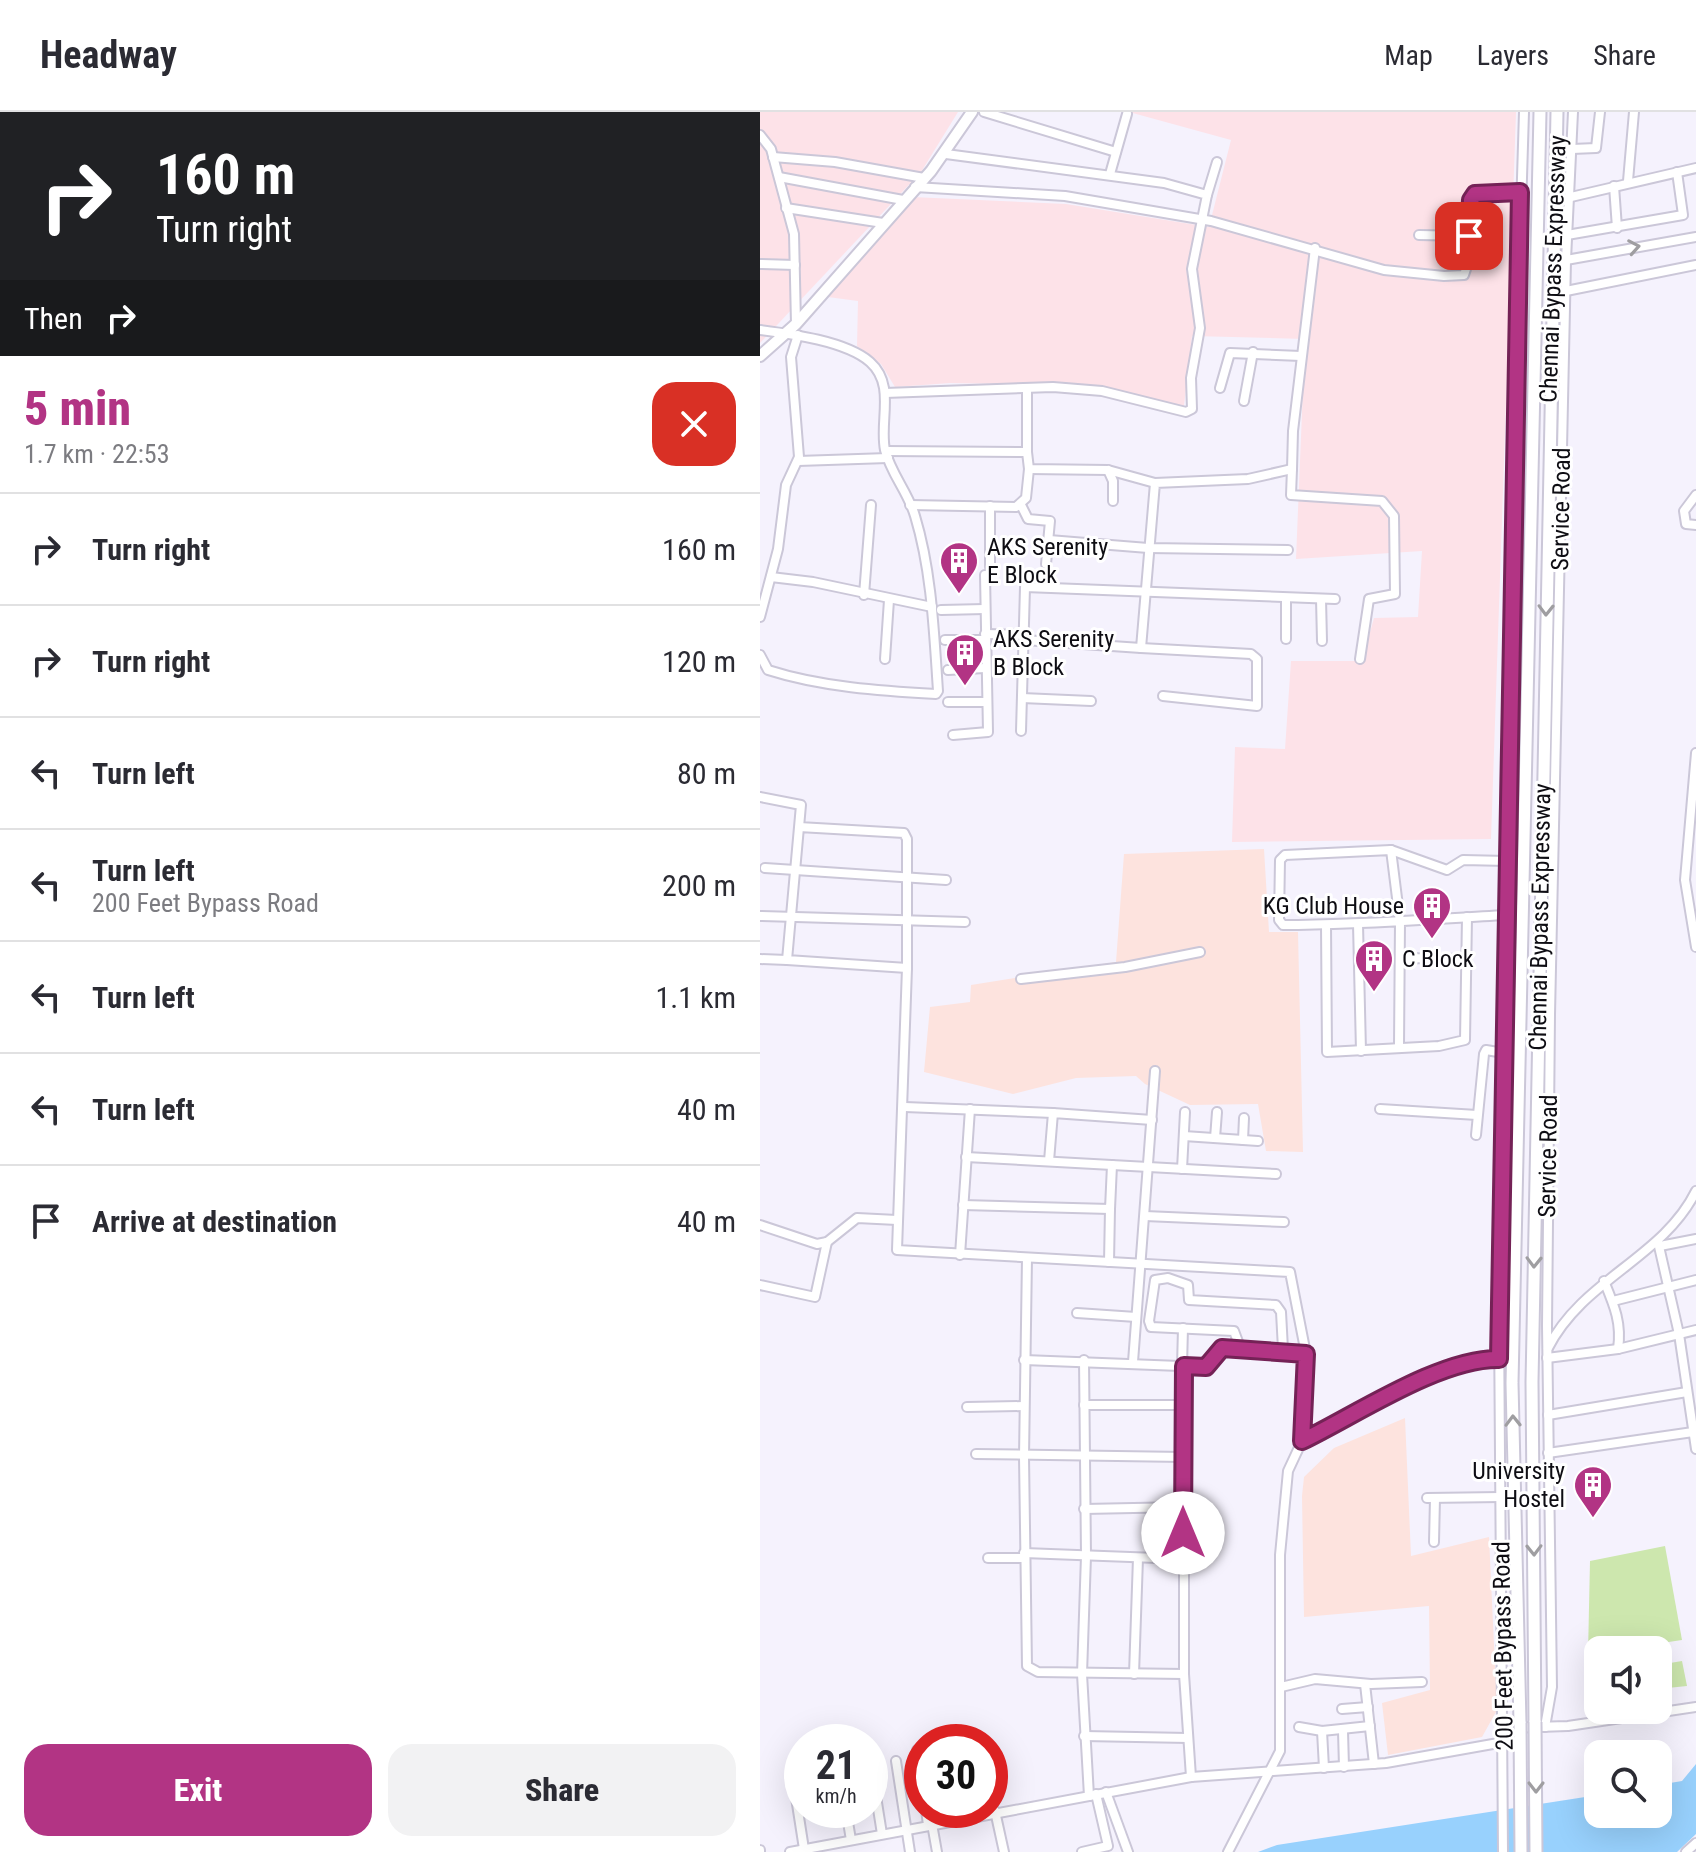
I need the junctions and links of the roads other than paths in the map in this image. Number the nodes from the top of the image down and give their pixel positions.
1 (972, 112) edge
2 (984, 112) edge
3 (1524, 112) edge
4 (1540, 112) edge
5 (1557, 112) edge
6 (1573, 112) edge
7 (1600, 112) edge
8 (1634, 112) edge
9 (1127, 114) dead end
10 (760, 135) edge
11 (1572, 149) junction
12 (1116, 152) junction
13 (946, 154) junction
14 (773, 157) junction
15 (1217, 162) dead end
16 (1696, 168) edge
17 (1677, 172) junction
18 (1110, 174) junction
19 (779, 177) junction
20 (924, 178) junction
21 (1628, 181) junction
22 (1614, 186) junction
23 (914, 187) junction
24 (1520, 192) junction
25 (1207, 195) junction
26 (1571, 197) junction
27 (903, 200) junction
28 (786, 208) junction
29 (1696, 213) edge
30 (1683, 215) junction
31 (1200, 219) junction
32 (883, 223) junction
33 (1617, 228) junction
34 (1419, 235) dead end
35 (1567, 235) junction
36 (1469, 236) junction
37 (1696, 237) edge
38 (1315, 248) junction
39 (1569, 259) junction
40 (760, 264) edge
41 (795, 265) junction
42 (1696, 265) edge
43 (1570, 290) junction
44 (797, 329) junction
45 (760, 330) edge
46 (782, 333) junction
47 (1253, 352) junction
48 (760, 356) edge
49 (1301, 356) junction
50 (1220, 388) dead end
51 (1027, 389) junction
52 (885, 393) junction
53 (1244, 401) dead end
54 (1027, 452) junction
55 (887, 455) junction
56 (798, 461) junction
57 (1029, 469) junction
58 (1292, 469) junction
59 (1108, 470) junction
60 (1155, 483) junction
61 (1696, 495) edge
62 (1113, 501) dead end
63 (871, 505) dead end
64 (910, 505) junction
65 (1021, 505) junction
66 (990, 506) junction
67 (1696, 525) edge
68 (1049, 540) junction
69 (1148, 548) junction
70 (1288, 550) dead end
71 (1046, 564) dead end
72 (771, 577) junction
73 (1145, 594) junction
74 (864, 595) junction
75 (1286, 598) junction
76 (1321, 599) junction
77 (1335, 599) dead end
78 (889, 600) junction
79 (936, 608) junction
80 (985, 609) junction
81 (760, 617) edge
82 (985, 637) junction
83 (1024, 637) junction
84 (1286, 639) dead end
85 (945, 640) dead end
86 (1322, 641) dead end
87 (1141, 648) junction
88 (760, 655) edge
89 (885, 659) dead end
90 (1360, 659) dead end
91 (985, 668) junction
92 (948, 670) dead end
93 (1163, 696) dead end
94 (1022, 698) junction
95 (1091, 701) dead end
96 (948, 702) dead end
97 (986, 702) junction
98 (1021, 731) dead end
99 (953, 735) dead end
100 (1696, 753) edge
101 (760, 797) edge
102 (799, 827) junction
103 (1391, 850) junction
104 (1691, 854) edge
105 (1507, 861) junction
106 (765, 868) dead end
107 (794, 870) junction
108 (906, 876) junction
109 (946, 880) dead end
110 (1506, 915) junction
111 (760, 916) edge
112 (1467, 917) junction
113 (791, 918) junction
114 (908, 920) junction
115 (965, 922) dead end
116 (1400, 922) junction
117 (1358, 924) junction
118 (1326, 925) junction
119 (1696, 947) edge
120 (1200, 952) dead end
121 (1400, 958) junction
122 (760, 959) edge
123 (1466, 959) junction
124 (787, 960) junction
125 (907, 968) junction
126 (1021, 979) dead end
127 (1399, 1046) junction
128 (1361, 1051) junction
129 (1504, 1053) junction
130 (1155, 1071) dead end
131 (905, 1107) junction
132 (970, 1109) junction
133 (1380, 1109) dead end
134 (1185, 1112) dead end
135 (1217, 1112) dead end
136 (1053, 1113) junction
137 (1477, 1115) junction
138 (1244, 1118) dead end
139 (1152, 1120) junction
140 (1476, 1135) dead end
141 (1184, 1136) junction
142 (1215, 1138) junction
143 (1243, 1140) junction
144 (1258, 1141) dead end
145 (966, 1157) junction
146 (1049, 1161) junction
147 (1112, 1165) junction
148 (1148, 1166) junction
149 (1182, 1169) junction
150 (1276, 1174) dead end
151 (1695, 1194) edge
152 (963, 1205) junction
153 (1110, 1209) junction
154 (1145, 1216) junction
155 (897, 1220) junction
156 (1284, 1222) dead end
157 (760, 1225) edge
158 (1696, 1239) edge
159 (827, 1242) junction
160 (1659, 1244) junction
161 (960, 1255) junction
162 (1027, 1258) junction
163 (1109, 1262) junction
164 (1140, 1264) junction
165 (1160, 1265) junction
166 (1159, 1278) junction
167 (1696, 1280) edge
168 (1604, 1281) junction
169 (760, 1285) edge
170 (1668, 1285) junction
171 (1613, 1301) junction
172 (1077, 1313) dead end
173 (1136, 1317) junction
174 (1183, 1328) junction
175 (1696, 1330) edge
176 (1679, 1334) junction
177 (1618, 1349) junction
178 (1306, 1354) junction
179 (1547, 1355) junction
180 (1499, 1359) junction
181 (1024, 1360) junction
182 (1084, 1360) junction
183 (1133, 1362) junction
184 (1183, 1366) junction
185 (1687, 1392) junction
186 (1084, 1405) junction
187 (1184, 1405) junction
188 (1024, 1406) junction
189 (967, 1407) dead end
190 (1548, 1415) junction
191 (1693, 1432) junction
192 (1302, 1441) junction
193 (1696, 1449) edge
194 (1548, 1453) junction
195 (976, 1454) dead end
196 (1024, 1457) junction
197 (1184, 1457) junction
198 (1084, 1458) junction
199 (1501, 1497) junction
200 (1183, 1507) junction
201 (1084, 1509) junction
202 (1434, 1542) dead end
203 (1024, 1556) junction
204 (1086, 1556) junction
205 (988, 1558) dead end
206 (1138, 1558) junction
207 (1183, 1559) junction
208 (1082, 1674) junction
209 (1134, 1674) junction
210 (1184, 1674) junction
211 (1422, 1682) dead end
212 (1365, 1684) junction
213 (1281, 1687) junction
214 (1368, 1707) junction
215 (1696, 1707) edge
216 (1342, 1709) dead end
217 (1540, 1724) junction
218 (1370, 1726) junction
219 (1299, 1727) dead end
220 (1504, 1728) junction
221 (1322, 1731) junction
222 (1343, 1731) dead end
223 (1084, 1736) junction
224 (1188, 1738) junction
225 (1504, 1742) junction
226 (896, 1761) dead end
227 (1374, 1764) junction
228 (1344, 1767) junction
229 (1324, 1768) junction
230 (1271, 1771) junction
231 (1191, 1777) junction
232 (1097, 1794) junction
233 (1008, 1809) edge
234 (801, 1828) edge
235 (849, 1828) edge
236 (881, 1828) edge
237 (914, 1828) edge
238 (931, 1828) edge
239 (999, 1828) edge
240 (906, 1830) junction
241 (882, 1834) junction
242 (851, 1840) junction
243 (1696, 1843) edge
244 (804, 1849) junction
245 (1108, 1849) edge
246 (790, 1852) edge
247 (910, 1852) edge
248 (937, 1852) edge
249 (1004, 1852) edge
250 (1082, 1852) edge
251 (1128, 1852) edge
252 (1228, 1852) edge
253 (1503, 1852) edge
254 (1521, 1852) edge
255 (1536, 1852) edge
256 (1686, 1852) edge

1 - 13 main road
2 - 12 street
3 - 24 street, 200 Feet Bypass Road
254 -> 4 highway, Chennai Bypass Expressway, bridge
5 -> 217 highway, Chennai Bypass Expressway
6 - 11 street, Service Road
7 - 11 street
8 - 21 street
9 - 12 street
10 - 14 street
11 - 26 street, Service Road
12 - 18 street
13 - 18 street
13 - 20 main road
14 - 19 street
14 - 20 street
15 - 25 street
16 - 17 street
17 - 21 street
17 - 30 street
18 - 25 street
19 - 27 street
19 - 28 street
20 - 23 main road
21 - 22 street
22 - 26 street
22 - 33 street
23 - 27 main road
23 - 31 street
24 - 36 street
24 - 105 street, 200 Feet Bypass Road
25 - 31 street
26 - 35 street, Service Road
27 - 32 main road
28 - 32 street
28 - 41 street
29 - 30 street
30 - 33 street
31 - 38 street
31 - 51 street
32 - 44 main road
33 - 35 street
34 - 36 street
35 - 39 street, Service Road
36 - 38 street
39 -> 37 street
38 - 49 street
39 - 43 street, Service Road
40 - 41 street
41 - 44 street
42 - 43 street
43 - 179 street, Service Road
44 - 46 main road
44 - 52 street
44 - 56 street
45 - 46 street
46 - 48 main road
47 - 49 street
47 - 50 street
47 - 53 street
49 - 58 street
51 - 52 street
51 - 54 street
52 - 55 street
54 - 55 street
54 - 57 street
55 - 56 street
55 - 64 street
56 - 72 street
57 - 59 street
57 - 65 street
58 - 60 street
58 - 90 street
59 - 60 street
59 - 62 street
60 - 69 street
61 - 67 street
63 - 74 street
64 - 66 street
64 - 79 street
65 - 66 street
65 - 68 street
66 - 80 street
68 - 69 street
68 - 71 street
69 - 70 street
69 - 73 street
72 - 74 street
72 - 81 street
73 - 75 street
73 - 83 street
73 - 87 street
74 - 78 street
75 - 76 street
75 - 84 street
76 - 77 street
76 - 86 street
78 - 79 street
78 - 89 street
79 - 80 street
79 - 88 street
80 - 82 street
82 - 83 street
82 - 85 street
82 - 91 street
83 - 87 street
83 - 94 street
87 - 93 street
91 - 92 street
91 - 97 street
94 - 95 street
94 - 98 street
96 - 97 street
97 - 99 street
100 - 104 street
101 - 102 street
102 - 107 street
102 - 108 street
103 - 105 street
103 - 116 street
103 - 118 street
104 - 119 street
105 - 110 street, 200 Feet Bypass Road
106 - 107 street
107 - 108 street
107 - 113 street
108 - 109 street
108 - 114 street
110 - 112 street
110 - 129 street, 200 Feet Bypass Road
111 - 113 street
112 - 116 street
112 - 123 street
113 - 114 street
113 - 124 street
114 - 115 street
114 - 125 street
116 - 117 street
116 - 121 street
117 - 118 street
117 - 128 street
118 - 128 street
120 - 126 street
121 - 123 street
121 - 127 street
122 - 124 street
123 - 127 street
124 - 125 street
125 - 131 street
127 - 128 street
129 - 137 street
129 - 180 street, 200 Feet Bypass Road
130 - 139 street
131 - 132 street
131 - 155 street
132 - 136 street
132 - 145 street
133 - 137 street
134 - 141 street
135 - 142 street
136 - 139 street
136 - 146 street
137 - 140 street
138 - 143 street
139 - 148 street
141 - 142 street
141 - 149 street
142 - 143 street
143 - 144 street
145 - 146 street
145 - 152 street
146 - 147 street
147 - 148 street
147 - 153 street
148 - 149 street
148 - 154 street
149 - 150 street
151 - 160 street
152 - 153 street
152 - 161 street
153 - 163 street
154 - 156 street
154 - 164 street
155 - 159 street
155 - 161 street
157 - 159 street
158 - 160 street
159 - 169 street
160 - 168 street
160 - 170 street
161 - 162 street
162 - 163 street
162 - 181 street
163 - 164 street
164 - 165 street
164 - 173 street
165 - 166 street
165 - 178 street
166 - 174 street
166 - 174 street
167 - 170 street
168 - 171 street
168 - 179 street
170 - 171 street
170 - 176 street
171 - 177 street
172 - 173 street
173 - 183 street
174 - 184 street
175 - 176 street
176 - 177 street
176 - 185 street
177 - 179 street
178 - 184 street
178 - 192 street
179 - 190 street, Service Road
180 - 192 street
180 - 199 street, 200 Feet Bypass Road
181 - 182 street
181 - 188 street
182 - 183 street
182 - 186 street
183 - 184 street
184 - 187 street
185 - 190 street
185 - 191 street
186 - 187 street
186 - 198 street
187 - 197 street
188 - 189 street
188 - 196 street
190 - 194 street, Service Road
191 - 193 street
191 - 194 street
192 - 213 street
194 - 217 street, Service Road
195 - 196 street
196 - 198 street
196 - 203 street
197 - 198 street
197 - 200 street
198 - 201 street
199 - 202 street
199 - 220 street, 200 Feet Bypass Road
200 - 201 street
200 - 207 street
201 - 204 street
203 - 204 street
203 - 205 street
203 - 208 street
204 - 206 street
204 - 208 street
206 - 207 street
206 - 209 street
207 - 210 street
208 - 209 street
208 - 223 street
209 - 210 street
210 - 224 street
211 - 212 street
212 - 213 street
212 - 214 street
213 - 230 street
214 - 216 street
214 - 218 street
215 - 217 street
217 - 220 street
217 -> 255 highway, Chennai Bypass Expressway, bridge
218 - 221 street
218 - 227 street
219 - 221 street
220 - 225 street, 200 Feet Bypass Road
221 - 229 street
222 - 228 street
223 - 224 street
223 - 232 street
224 - 231 street
225 - 227 street
225 - 253 street, 200 Feet Bypass Road
226 - 240 street
227 - 228 street
228 - 229 street
229 - 230 street
230 - 231 street
230 - 252 street
231 - 232 street
232 - 233 street
232 - 245 street
232 - 251 street
234 - 244 street
235 - 242 street
236 - 241 street
237 - 240 street
238 - 248 street
239 - 249 street
240 - 241 street
240 - 247 street
241 - 242 street
242 - 244 street
243 - 256 street
244 - 246 street
245 - 250 street

